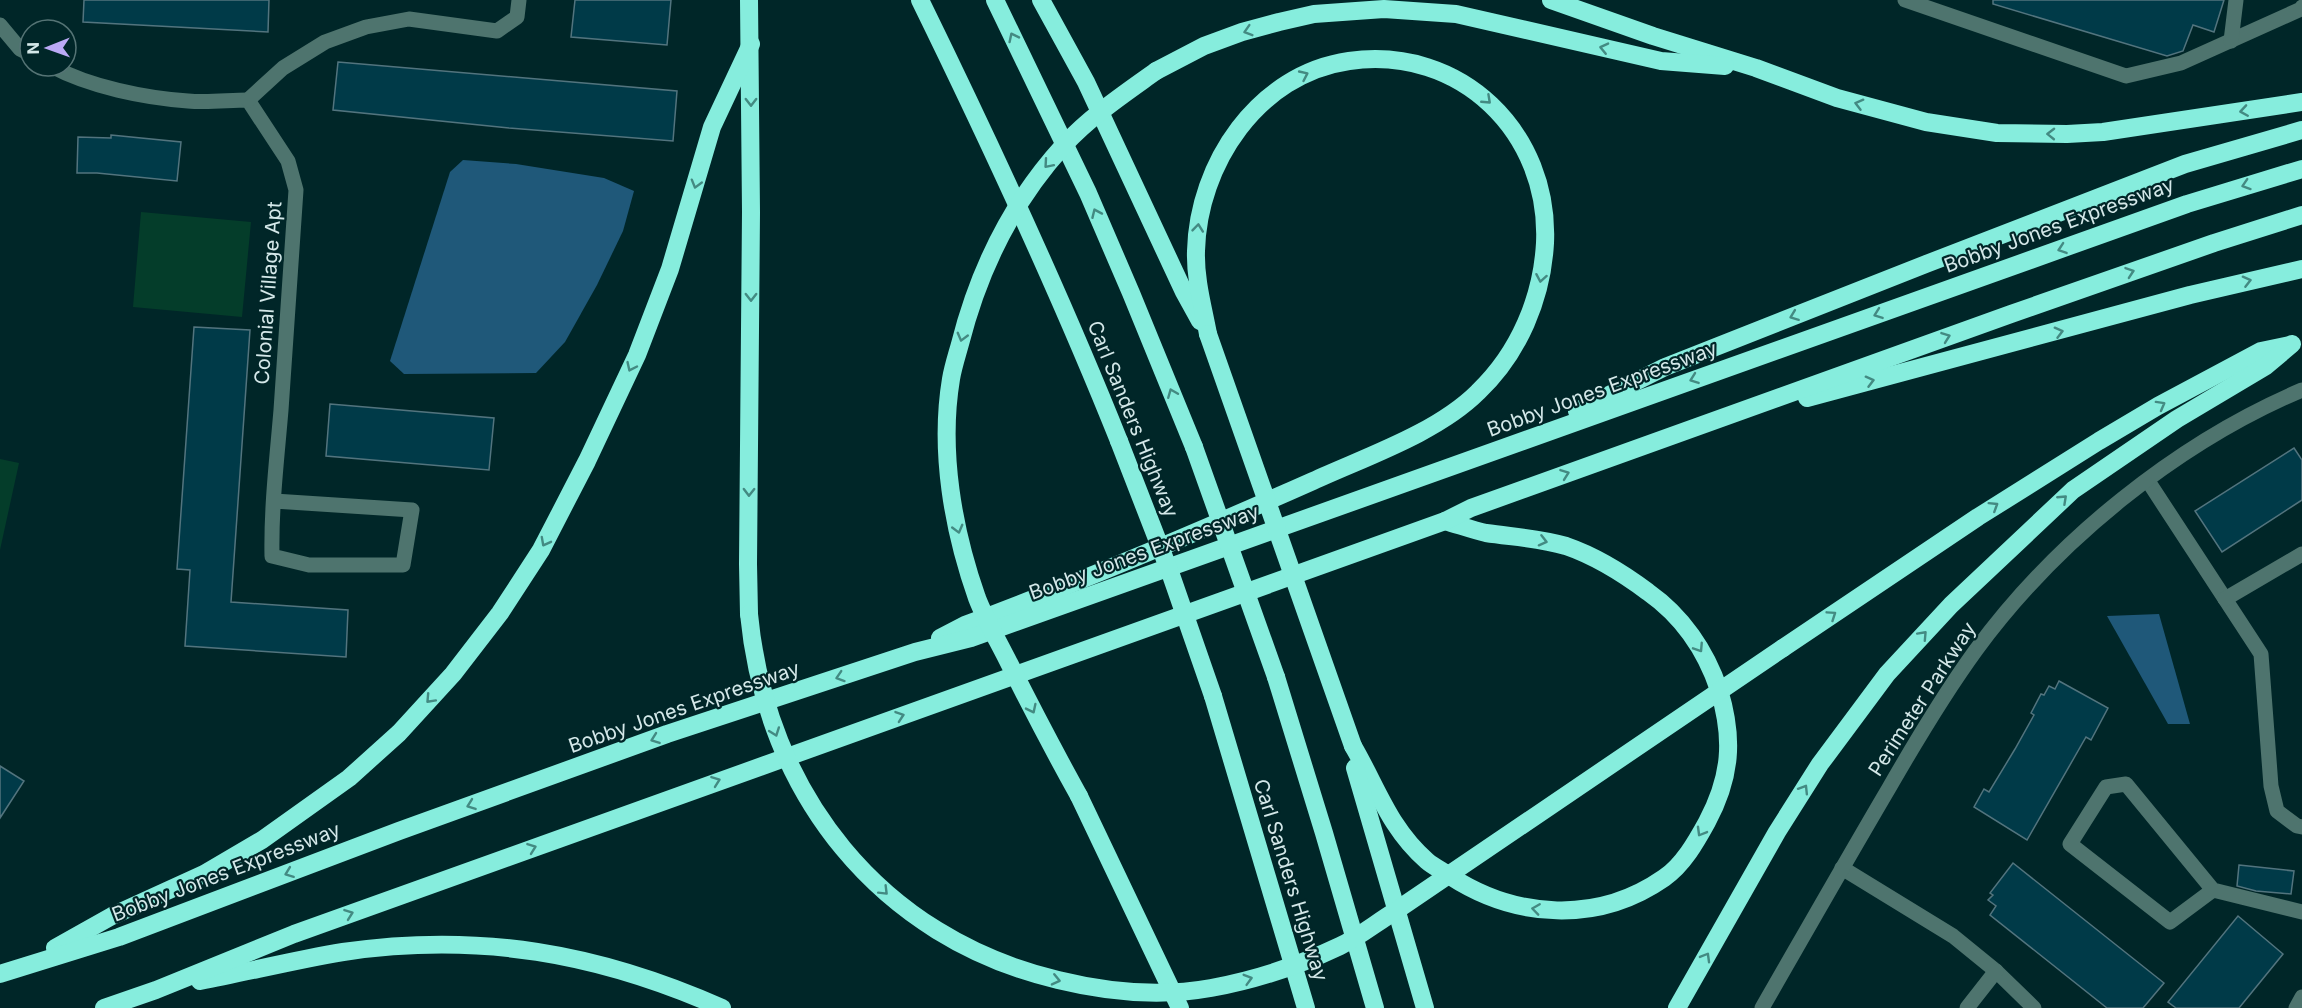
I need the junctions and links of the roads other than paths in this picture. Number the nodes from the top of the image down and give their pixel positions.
1 (519, 0) edge
2 (749, 0) edge
3 (920, 0) edge
4 (995, 0) edge
5 (1041, 0) edge
6 (1551, 0) edge
7 (1905, 0) edge
8 (2236, 0) edge
9 (2302, 8) edge
10 (0, 25) edge
11 (2231, 41) junction
12 (751, 44) junction
13 (18, 46) edge
14 (1756, 68) junction
15 (78, 78) edge
16 (248, 100) junction
17 (2302, 102) edge
18 (2302, 130) edge
19 (2302, 169) edge
20 (2302, 215) edge
21 (2302, 269) edge
22 (1208, 334) junction
23 (2297, 342) edge
24 (2302, 390) edge
25 (1692, 428) junction
26 (1512, 445) junction
27 (2148, 481) junction
28 (274, 501) junction
29 (1445, 521) junction
30 (2302, 554) edge
31 (2225, 599) junction
32 (915, 652) junction
33 (1353, 746) junction
34 (2302, 827) edge
35 (1842, 868) junction
36 (2213, 890) junction
37 (2302, 912) edge
38 (28, 964) junction
39 (1996, 971) junction
40 (0, 974) edge
41 (156, 990) junction
42 (2302, 997) edge
43 (104, 1008) edge
44 (722, 1008) edge
45 (1180, 1008) edge
46 (1306, 1008) edge
47 (1375, 1008) edge
48 (1425, 1008) edge
49 (1677, 1008) edge
50 (1762, 1008) edge
51 (1967, 1008) edge
52 (2034, 1008) edge
53 (2296, 1008) edge

1 - 16 street
2 - 12 highway
3 - 46 highway, Carl Sanders Highway, bridge
47 -> 4 highway, bridge
5 - 22 highway
6 - 14 highway
7 - 11 street
8 - 11 street
9 - 11 street
10 - 13 street
12 -> 23 highway, bridge
12 -> 38 highway
17 -> 14 highway
14 -> 45 highway, bridge
15 - 16 street
16 - 28 street, Colonial Village Apt
18 -> 26 highway
19 -> 26 highway, Bobby Jones Expressway
25 -> 20 highway
25 -> 21 highway
22 -> 32 highway
22 - 33 highway, bridge
49 -> 23 highway
24 - 27 street, Perimeter Parkway
29 -> 25 highway
26 - 32 highway, Bobby Jones Expressway
27 - 31 street
27 - 35 street, Perimeter Parkway
28 - 28 street, Colonial Village Apt
29 -> 33 highway
41 -> 29 highway
30 - 31 street
31 - 34 street
32 -> 38 highway, Bobby Jones Expressway
33 - 48 highway
35 - 39 street
35 - 50 street, Perimeter Parkway
36 - 36 street
36 - 37 street
38 - 40 highway, Bobby Jones Expressway
39 - 51 street
39 - 52 street
41 - 43 highway
41 - 44 highway
42 - 53 street

